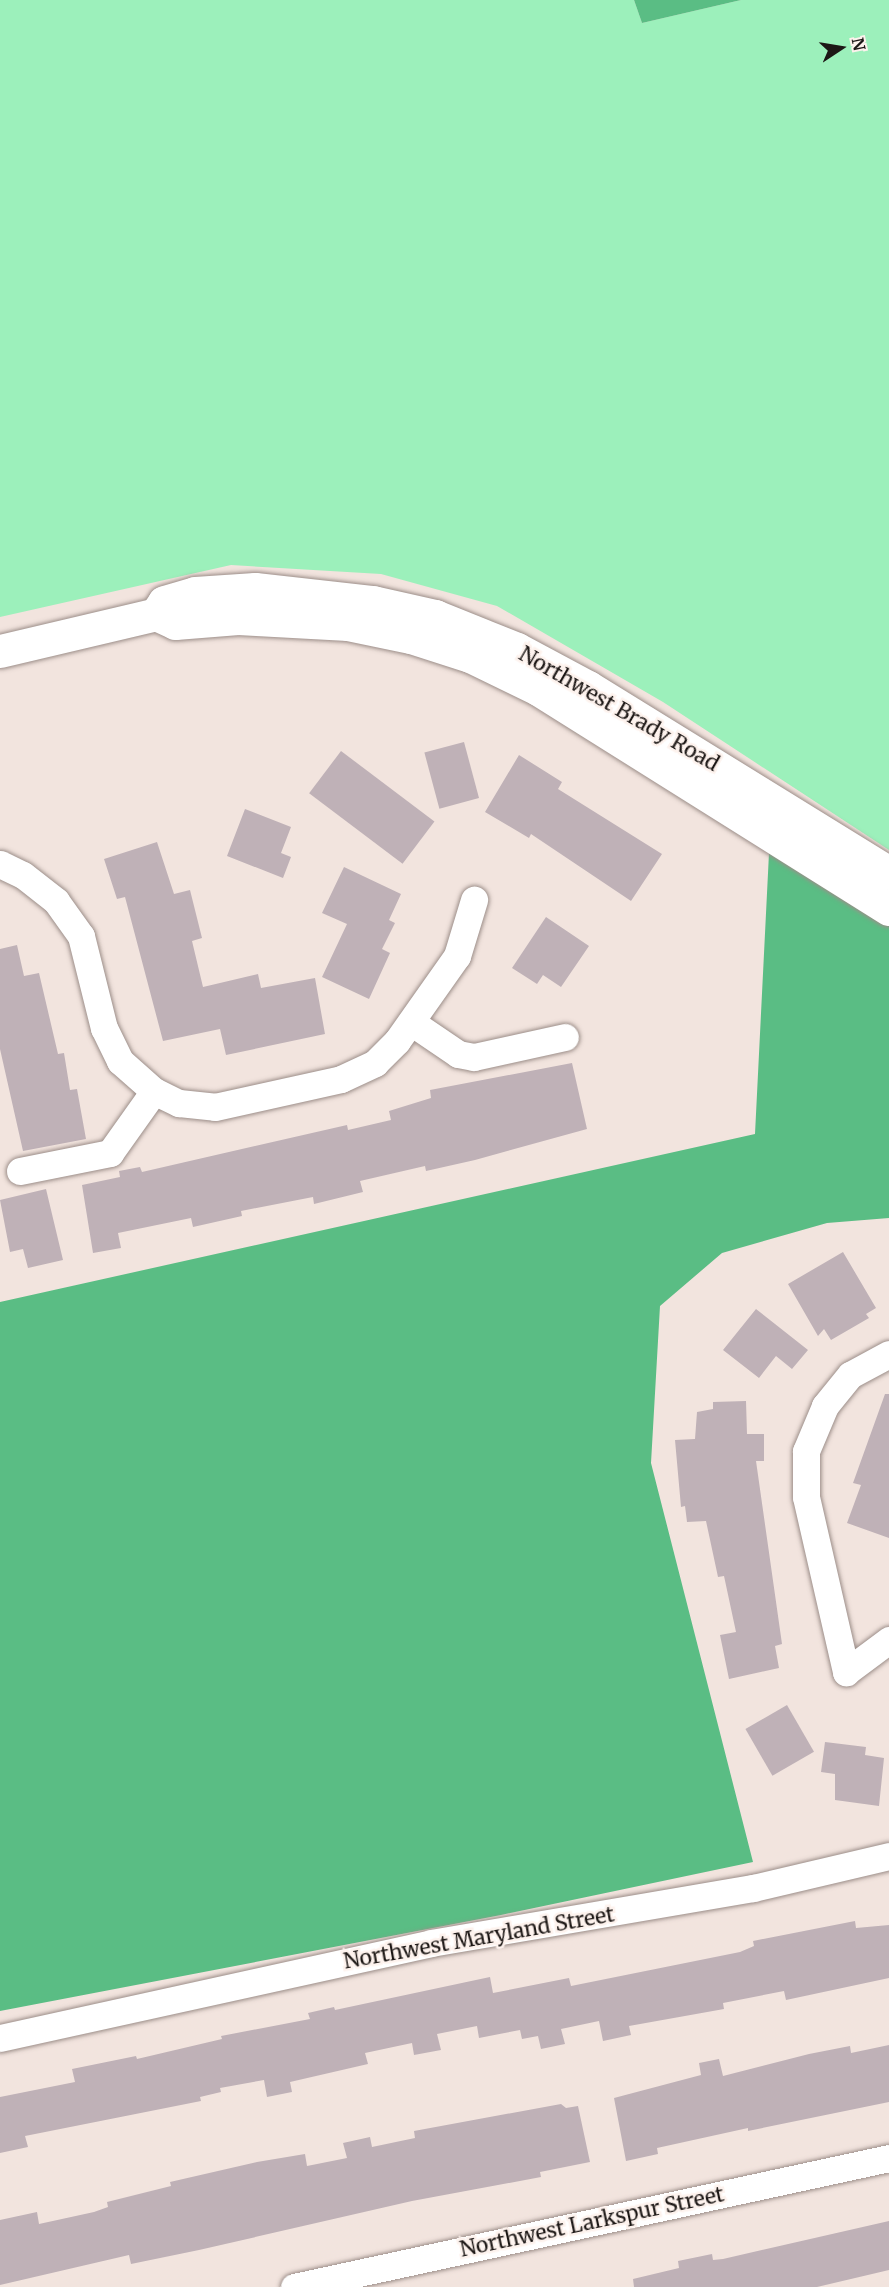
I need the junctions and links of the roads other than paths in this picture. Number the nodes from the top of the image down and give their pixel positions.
1 (156, 614) junction
2 (0, 651) edge
3 (0, 864) edge
4 (889, 873) edge
5 (474, 900) dead end
6 (889, 909) edge
7 (411, 1022) junction
8 (565, 1036) dead end
9 (154, 1091) junction
10 (20, 1171) dead end
11 (889, 1354) edge
12 (889, 1640) edge
13 (889, 1856) edge
14 (0, 2038) edge
15 (889, 2158) edge
16 (294, 2287) edge

1 - 2 main road, Northwest Brady Road
1 - 4 main road, Northwest Brady Road
1 - 6 main road, Northwest Brady Road
3 - 9 street
5 - 7 street
7 - 8 street
7 - 9 street
9 - 10 street
11 - 12 street
13 - 14 street, Northwest Maryland Street
15 - 16 street, Northwest Larkspur Street

